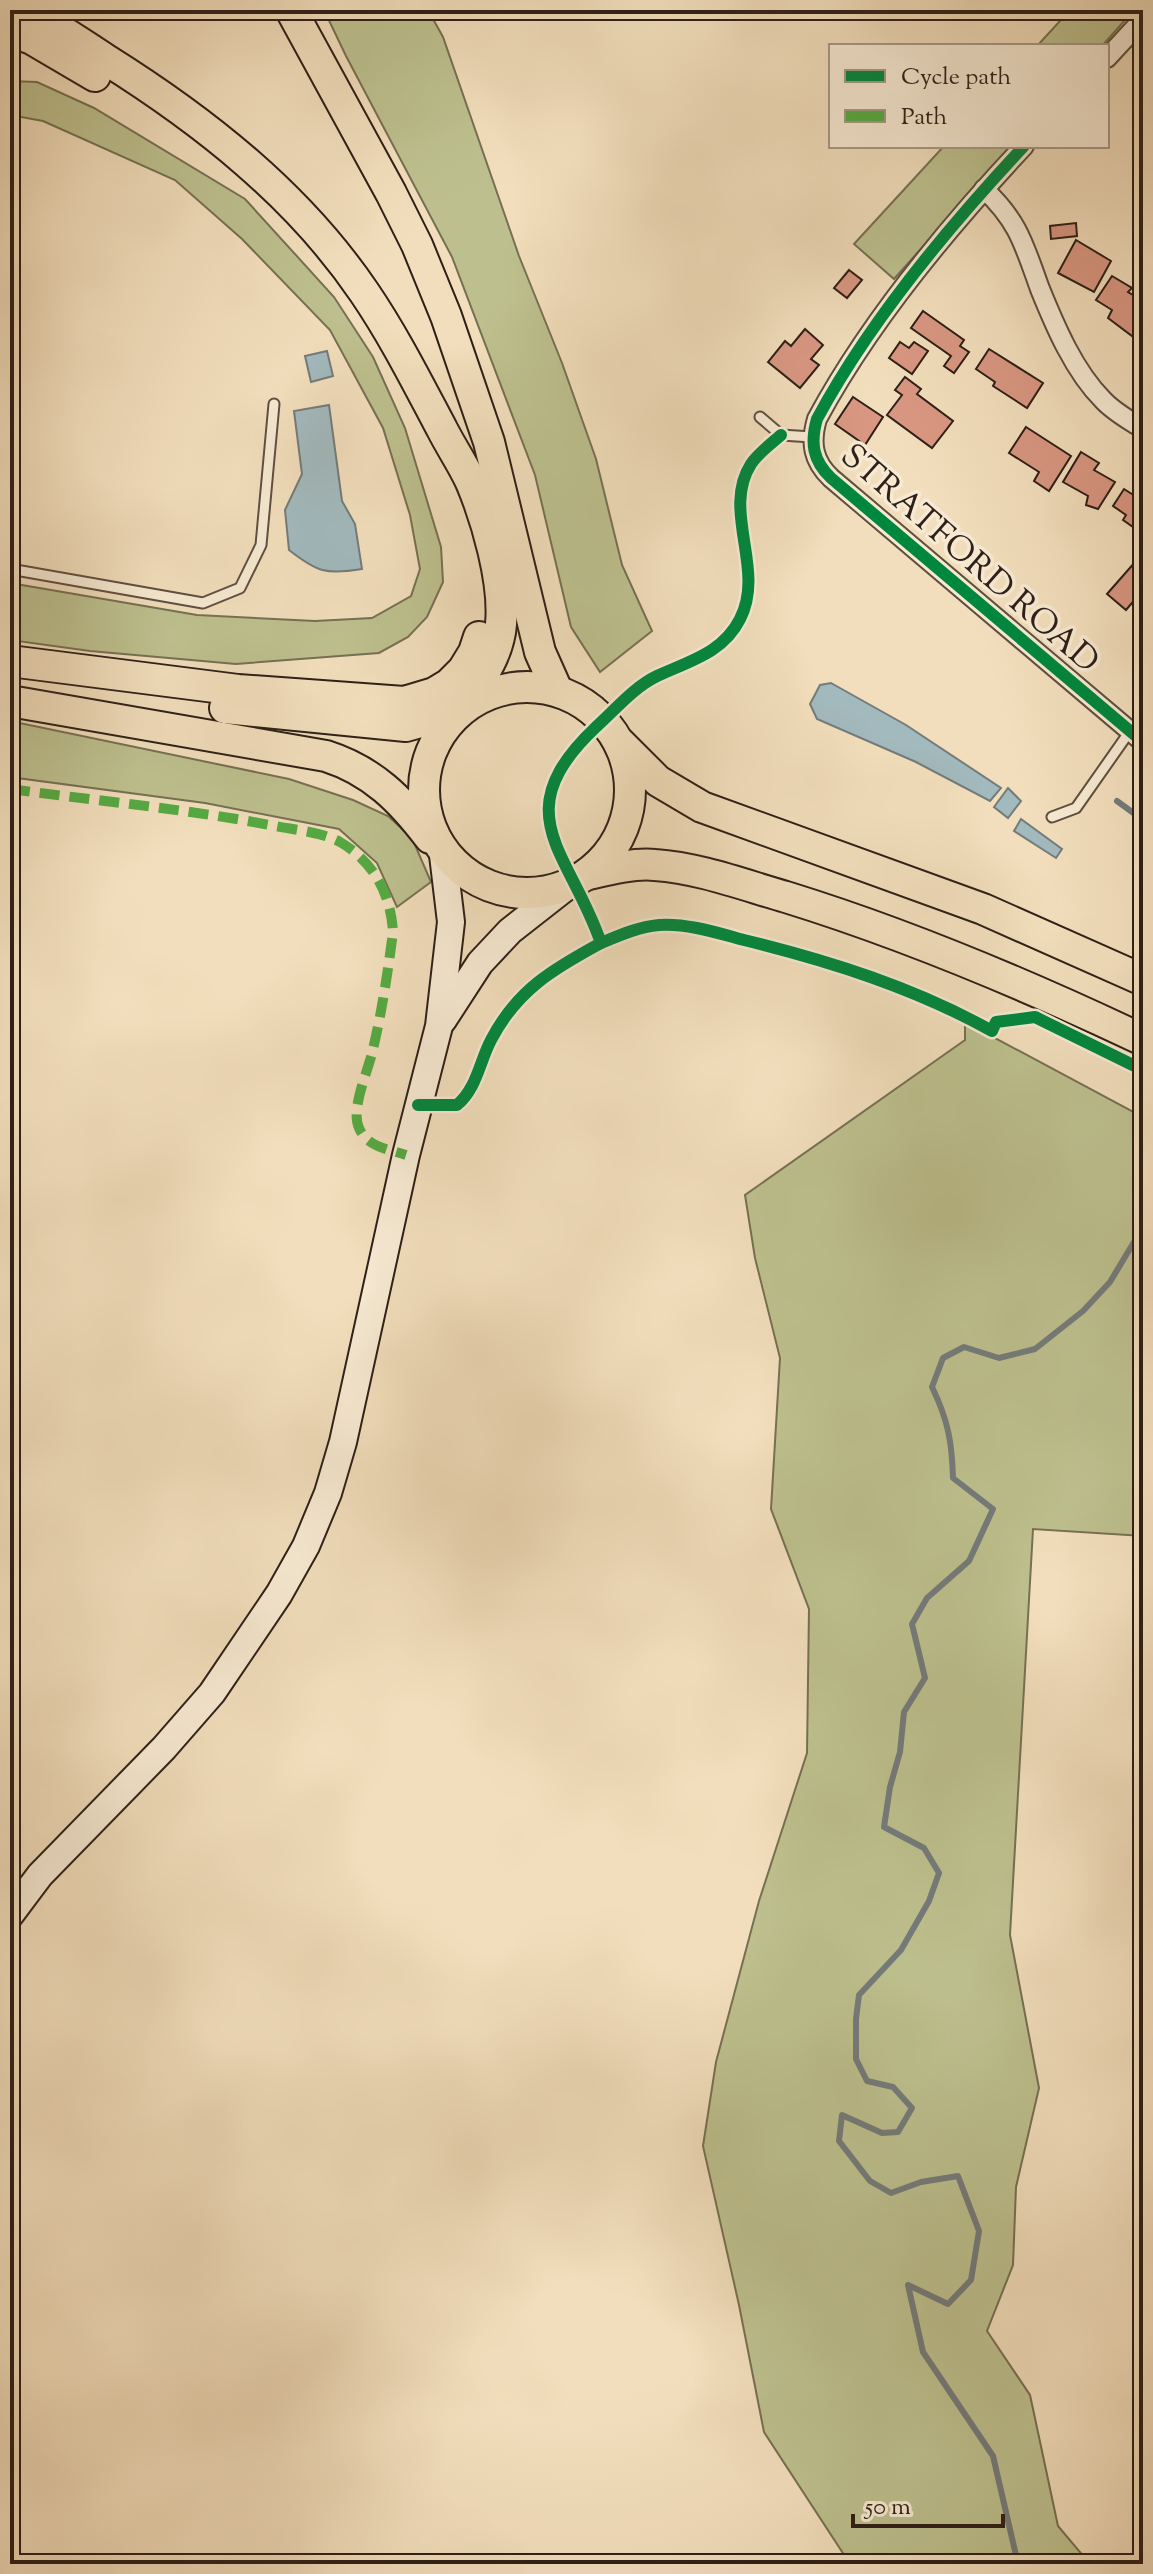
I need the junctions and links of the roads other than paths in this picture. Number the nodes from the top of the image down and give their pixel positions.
1 (15, 10) edge
2 (291, 10) edge
3 (1143, 19) edge
4 (10, 31) edge
5 (1109, 56) edge
6 (1022, 148) edge
7 (250, 164) junction
8 (984, 189) junction
9 (274, 404) dead end
10 (760, 417) dead end
11 (440, 425) junction
12 (1143, 429) edge
13 (812, 437) junction
14 (10, 569) edge
15 (10, 661) edge
16 (10, 671) edge
17 (556, 688) junction
18 (10, 701) edge
19 (462, 706) junction
20 (1137, 737) edge
21 (619, 742) junction
22 (1052, 817) dead end
23 (438, 849) junction
24 (580, 879) junction
25 (1025, 925) junction
26 (1143, 968) edge
27 (1143, 980) edge
28 (439, 1026) junction
29 (1143, 1040) edge
30 (10, 1915) edge

1 - 7 highway
2 - 17 highway
3 - 5 street
4 - 7 highway
6 - 8 street
7 - 11 highway
8 - 12 street
8 - 13 street
9 - 14 lane
10 - 13 lane
11 - 15 highway
11 - 19 highway
13 - 20 street, STRATFORD ROAD
16 - 19 highway
17 - 19 highway
17 - 21 highway
18 - 23 highway
19 - 23 highway
20 - 22 lane
21 - 24 highway
21 - 25 highway
23 - 24 highway
23 - 28 main road
24 - 28 main road
24 - 29 highway
25 - 26 highway
25 - 27 highway
28 - 30 main road

